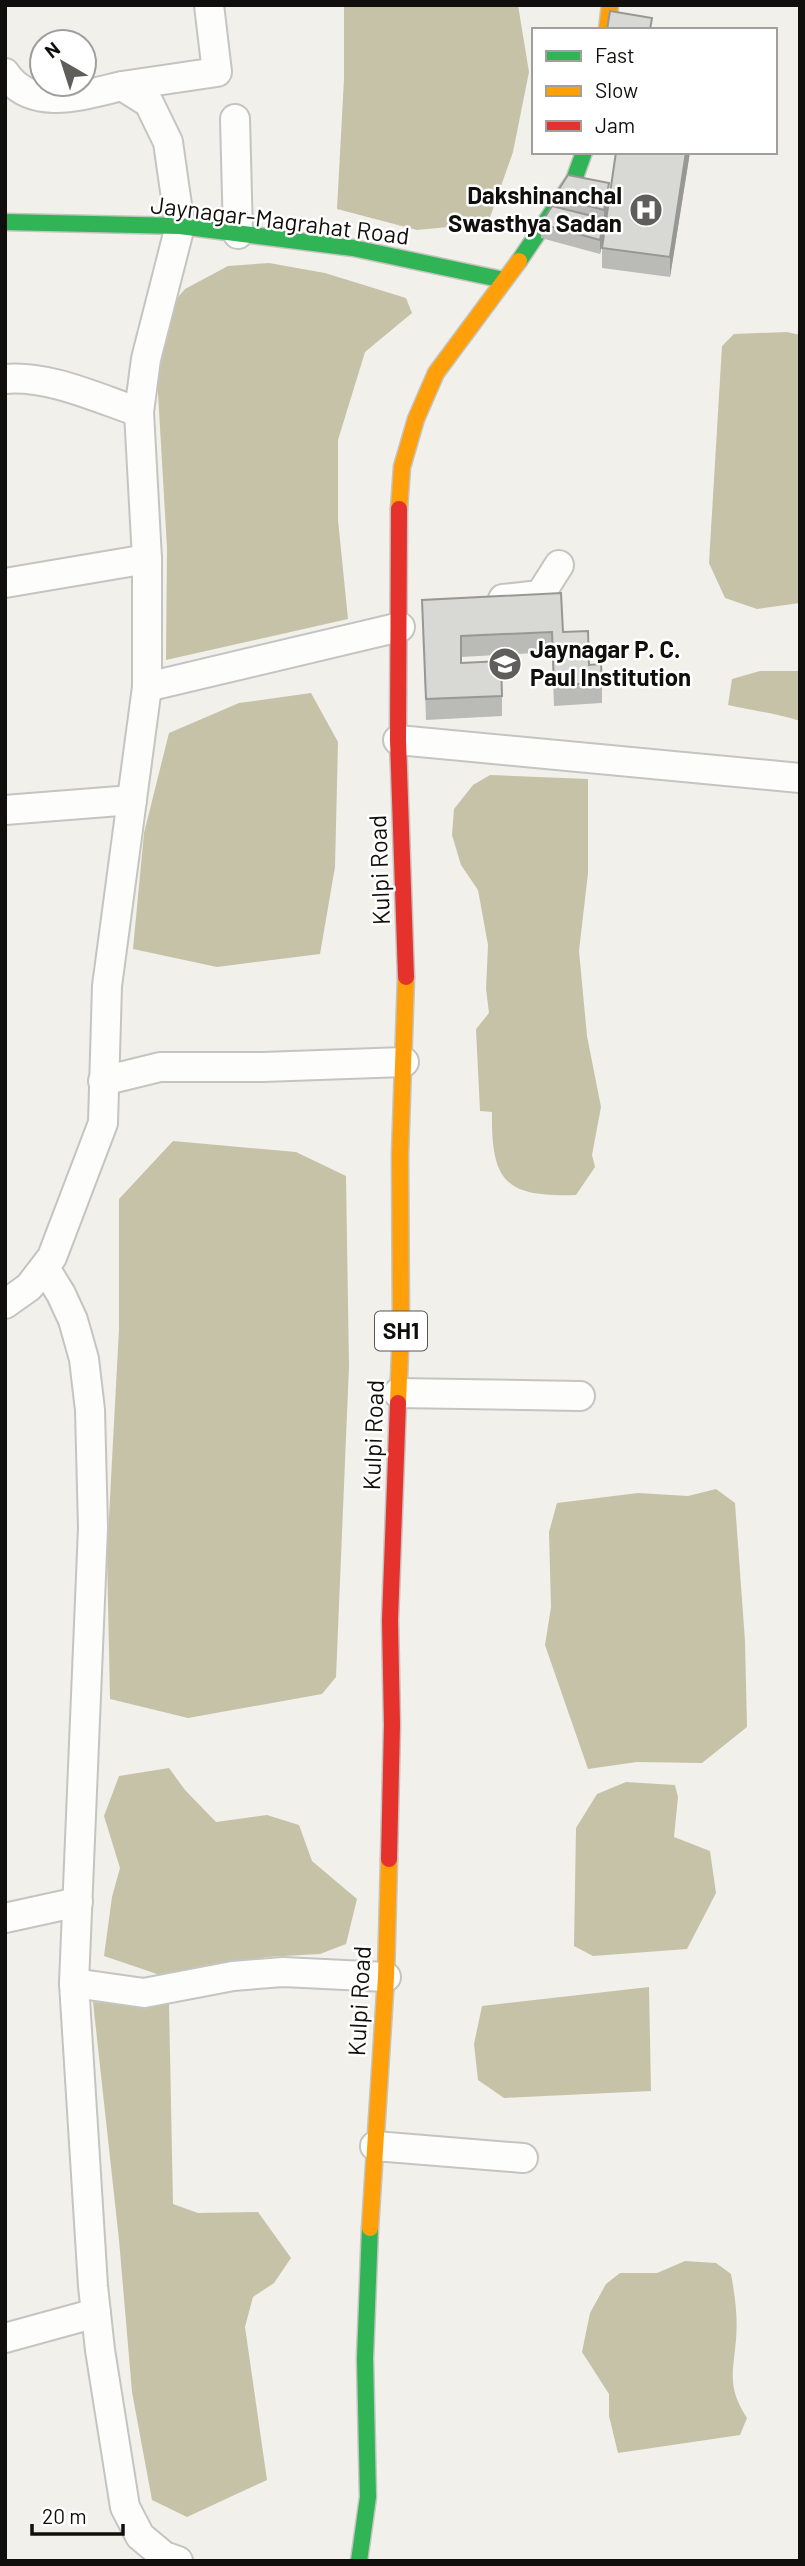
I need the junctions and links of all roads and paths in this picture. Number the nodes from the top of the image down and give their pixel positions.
1 (209, 5) edge
2 (610, 5) edge
3 (607, 28) edge
4 (5, 74) edge
5 (122, 86) junction
6 (235, 119) dead end
7 (583, 154) edge
8 (5, 222) edge
9 (180, 226) junction
10 (238, 234) junction
11 (504, 280) junction
12 (5, 379) edge
13 (139, 412) junction
14 (147, 559) junction
15 (559, 565) dead end
16 (5, 583) edge
17 (476, 601) edge
18 (408, 613) junction
19 (147, 687) junction
20 (398, 740) junction
21 (800, 778) edge
22 (132, 800) junction
23 (5, 810) edge
24 (404, 1062) junction
25 (103, 1081) junction
26 (44, 1268) junction
27 (5, 1304) edge
28 (398, 1393) junction
29 (580, 1396) dead end
30 (78, 1902) junction
31 (5, 1917) edge
32 (386, 1977) junction
33 (74, 1983) junction
34 (375, 2146) junction
35 (523, 2158) dead end
36 (96, 2313) junction
37 (5, 2338) edge
38 (178, 2561) edge
39 (359, 2561) edge

1 - 5 street
2 - 3 main road
4 - 5 street
5 - 9 street
6 - 10 street
7 - 11 main road, Kulpi Road / SH1
8 - 9 main road, Jaynagar-Magrahat Road
9 - 10 main road, Jaynagar-Magrahat Road
9 - 13 street
10 - 11 main road, Jaynagar-Magrahat Road
11 - 18 main road, Kulpi Road / SH1
12 - 13 street
13 - 14 street
14 - 16 street
14 - 19 street
15 - 17 street
18 - 19 street
18 - 20 main road, Kulpi Road / SH1
19 - 22 street
20 - 21 street
20 - 24 main road, Kulpi Road / SH1
22 - 23 street
22 - 25 street
24 - 25 street
24 - 28 main road, Kulpi Road / SH1
25 - 26 street
26 - 27 street
26 - 30 street
28 - 29 street
28 - 32 main road, Kulpi Road / SH1
30 - 31 street
30 - 33 street
32 - 33 street
32 - 34 main road, Kulpi Road / SH1
33 - 36 street
34 - 35 street
34 - 39 main road, Kulpi Road / SH1
36 - 37 street
36 - 38 street

